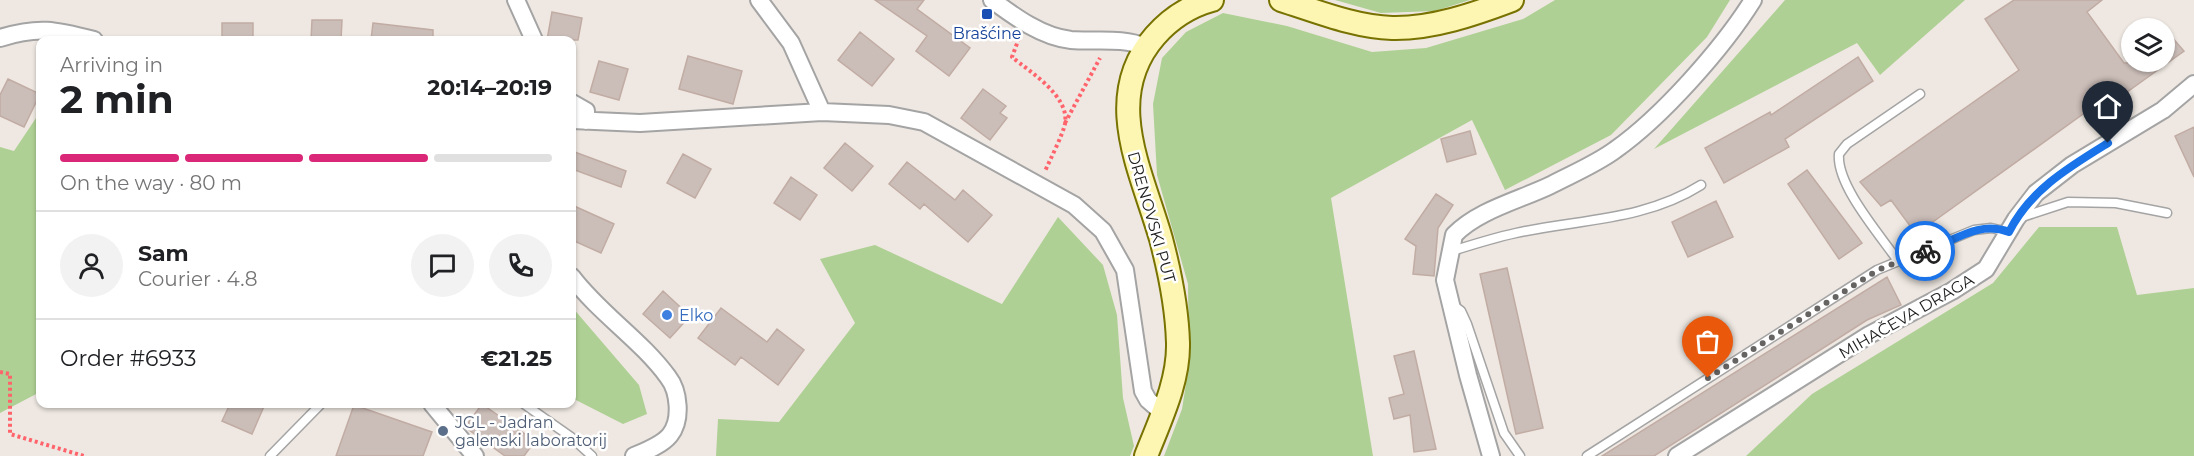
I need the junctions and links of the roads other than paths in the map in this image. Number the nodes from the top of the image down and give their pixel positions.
1 (516, 0) edge
2 (759, 0) edge
3 (992, 0) edge
4 (1212, 0) edge
5 (1281, 0) edge
6 (1512, 0) edge
7 (1753, 0) edge
8 (76, 36) edge
9 (532, 36) edge
10 (0, 38) edge
11 (1146, 47) junction
12 (2194, 84) edge
13 (1920, 94) dead end
14 (576, 105) edge
15 (822, 112) junction
16 (579, 121) edge
17 (1701, 185) dead end
18 (2168, 213) dead end
19 (2012, 225) junction
20 (1449, 252) junction
21 (1898, 261) junction
22 (576, 282) edge
23 (1451, 303) junction
24 (317, 408) edge
25 (435, 408) edge
26 (530, 408) edge
27 (1163, 413) junction
28 (270, 456) edge
29 (475, 456) edge
30 (592, 456) edge
31 (634, 456) edge
32 (1146, 456) edge
33 (1491, 456) edge
34 (1520, 456) edge
35 (1587, 456) edge
36 (1677, 456) edge

1 - 9 street
2 - 15 street
3 - 11 street
4 - 11 main road
5 - 6 main road
7 - 20 street
8 - 10 street
11 - 27 main road, DRENOVSKI PUT
12 - 19 street, MIHAČEVA DRAGA
13 - 21 lane
14 - 16 street
15 - 16 street
15 - 27 street
17 - 20 lane
18 - 19 lane
19 - 21 lane
19 - 36 street, MIHAČEVA DRAGA
20 - 23 street
21 - 35 lane
22 - 31 street
23 - 33 street
23 - 34 lane
24 - 28 lane
25 - 29 street
26 - 30 lane
27 - 32 main road, DRENOVSKI PUT

